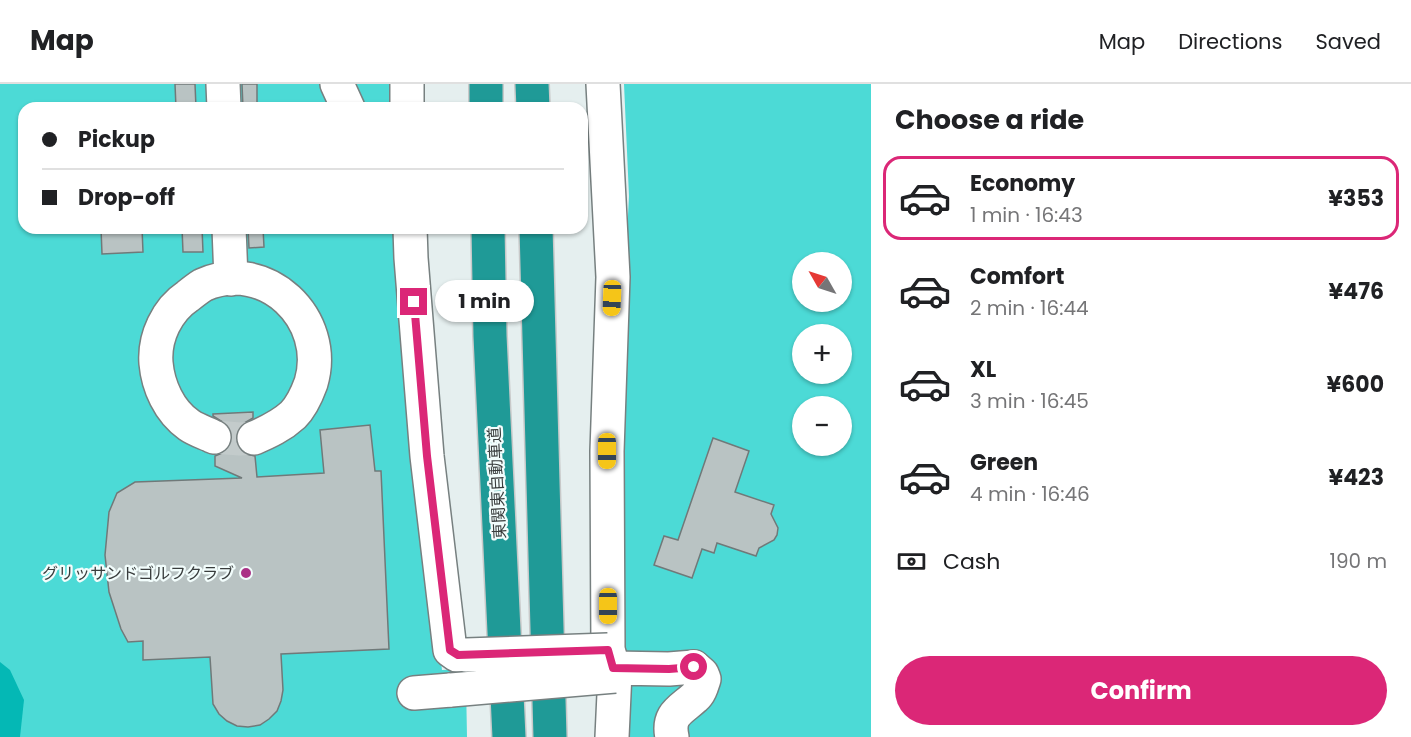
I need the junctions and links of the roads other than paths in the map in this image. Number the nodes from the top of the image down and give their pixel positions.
1 (223, 84) edge
2 (337, 84) edge
3 (407, 84) edge
4 (486, 84) edge
5 (532, 84) edge
6 (603, 84) edge
7 (224, 102) edge
8 (345, 102) edge
9 (407, 102) edge
10 (486, 102) edge
11 (533, 102) edge
12 (229, 234) edge
13 (410, 234) edge
14 (488, 234) edge
15 (536, 234) edge
16 (231, 279) junction
17 (214, 437) tunnel mouth
18 (254, 438) tunnel mouth
19 (612, 665) junction
20 (414, 693) dead end
21 (509, 737) edge
22 (550, 737) edge
23 (612, 737) edge
24 (672, 737) edge

1 - 7 street
2 - 8 street
3 - 9 street
4 - 10 highway
5 - 11 highway
6 - 19 street
12 - 16 street
13 - 19 street, bridge
14 - 21 highway, 東関東自動車道
15 - 22 highway
16 - 17 street
16 - 18 street
19 - 20 street, bridge
19 - 23 street
19 - 24 street

